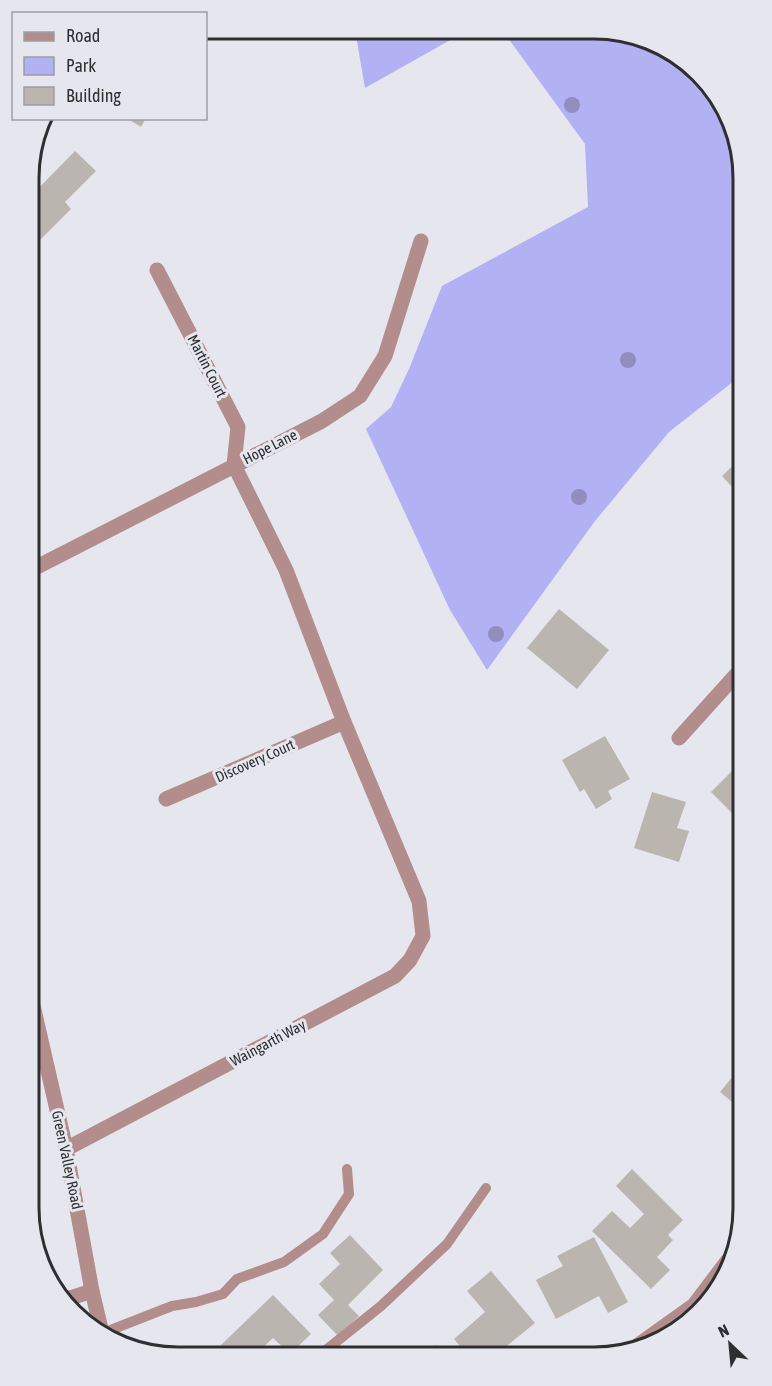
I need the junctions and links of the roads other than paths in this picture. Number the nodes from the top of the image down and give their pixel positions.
1 (421, 242) dead end
2 (157, 270) dead end
3 (234, 465) junction
4 (39, 566) edge
5 (733, 678) edge
6 (344, 722) junction
7 (679, 738) dead end
8 (166, 799) dead end
9 (39, 1032) edge
10 (66, 1149) junction
11 (347, 1169) dead end
12 (486, 1188) dead end
13 (711, 1282) edge
14 (92, 1291) junction
15 (72, 1297) edge
16 (699, 1299) edge
17 (690, 1308) edge
18 (99, 1322) edge
19 (111, 1329) edge
20 (652, 1335) edge
21 (330, 1347) edge

1 - 3 street, Hope Lane
2 - 3 street, Martin Court
3 - 4 street, Hope Lane
3 - 6 street, Waingarth Way
5 - 7 street
6 - 8 street, Discovery Court
6 - 10 street, Waingarth Way
9 - 10 street, Green Valley Road
10 - 14 street, Green Valley Road
11 - 19 lane
12 - 21 lane
13 - 16 street
14 - 15 street
14 - 18 street, Green Valley Road
17 - 20 street

